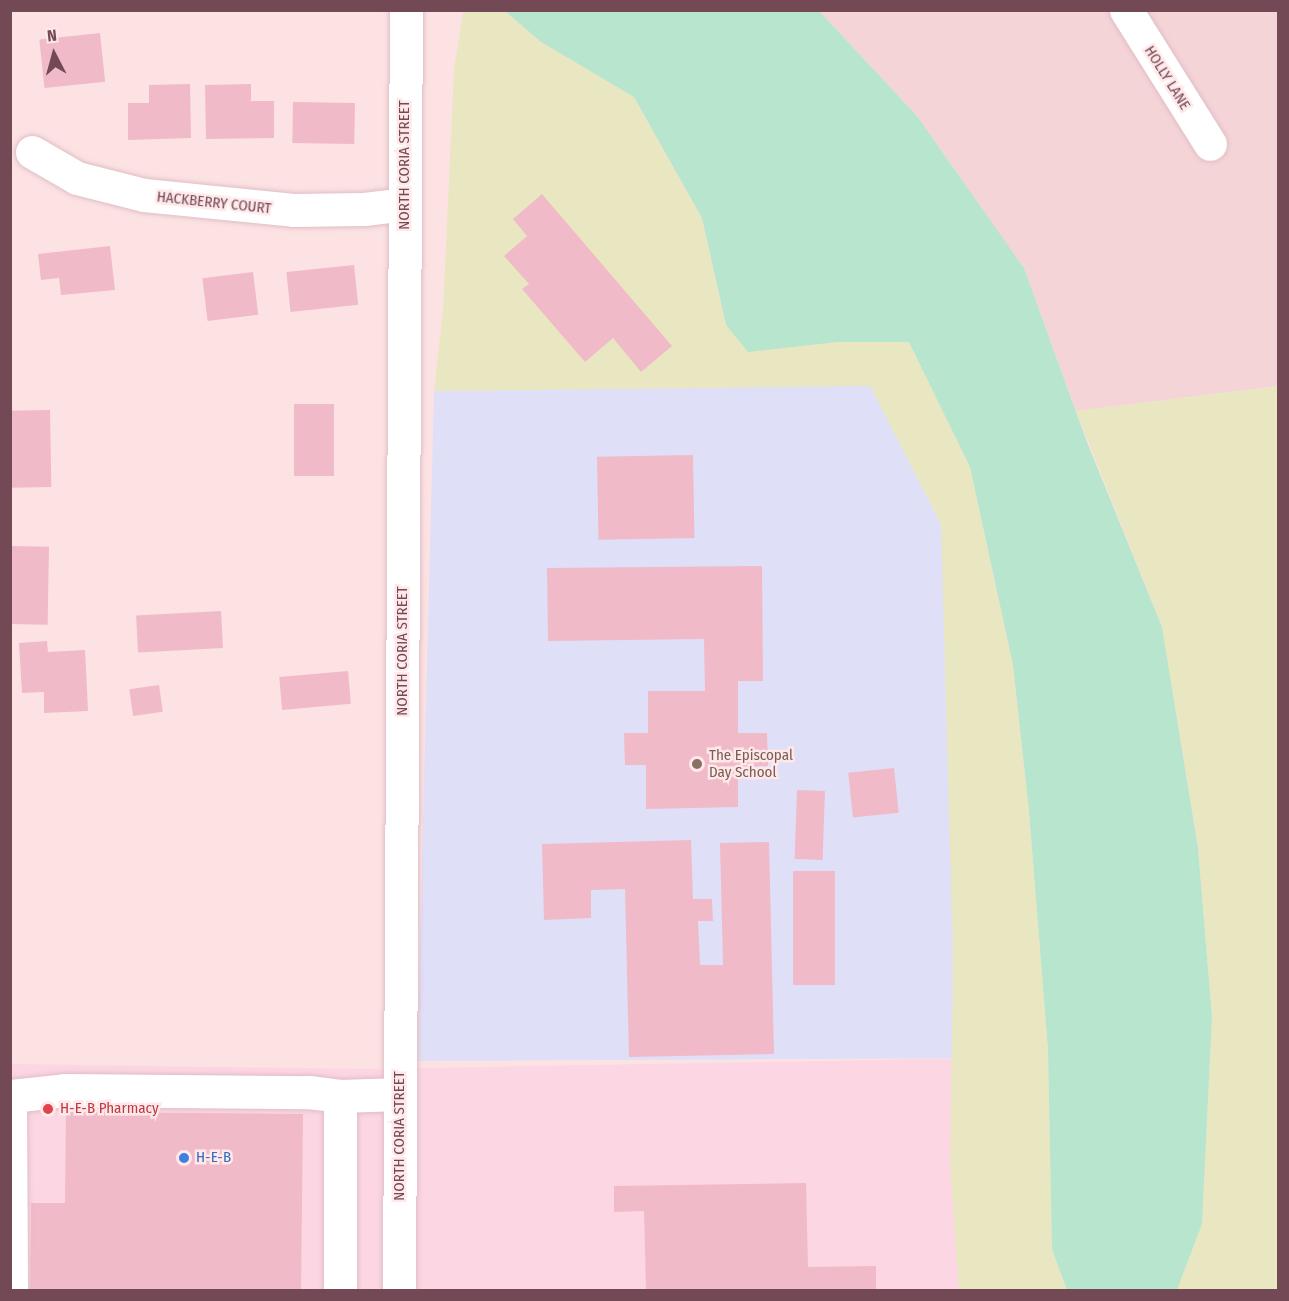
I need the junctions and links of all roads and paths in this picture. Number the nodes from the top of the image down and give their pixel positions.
1 (406, 10) edge
2 (1126, 10) edge
3 (1210, 144) dead end
4 (32, 152) dead end
5 (405, 204) junction
6 (400, 1094) junction
7 (11, 1096) edge
8 (340, 1096) junction
9 (11, 1290) edge
10 (340, 1290) edge
11 (399, 1290) edge

1 - 5 street, NORTH CORIA STREET
2 - 3 street, HOLLY LANE
4 - 5 street, HACKBERRY COURT
5 - 6 street, NORTH CORIA STREET
6 - 8 street
6 - 11 street, NORTH CORIA STREET
7 - 8 street
7 - 9 street
8 - 10 street

